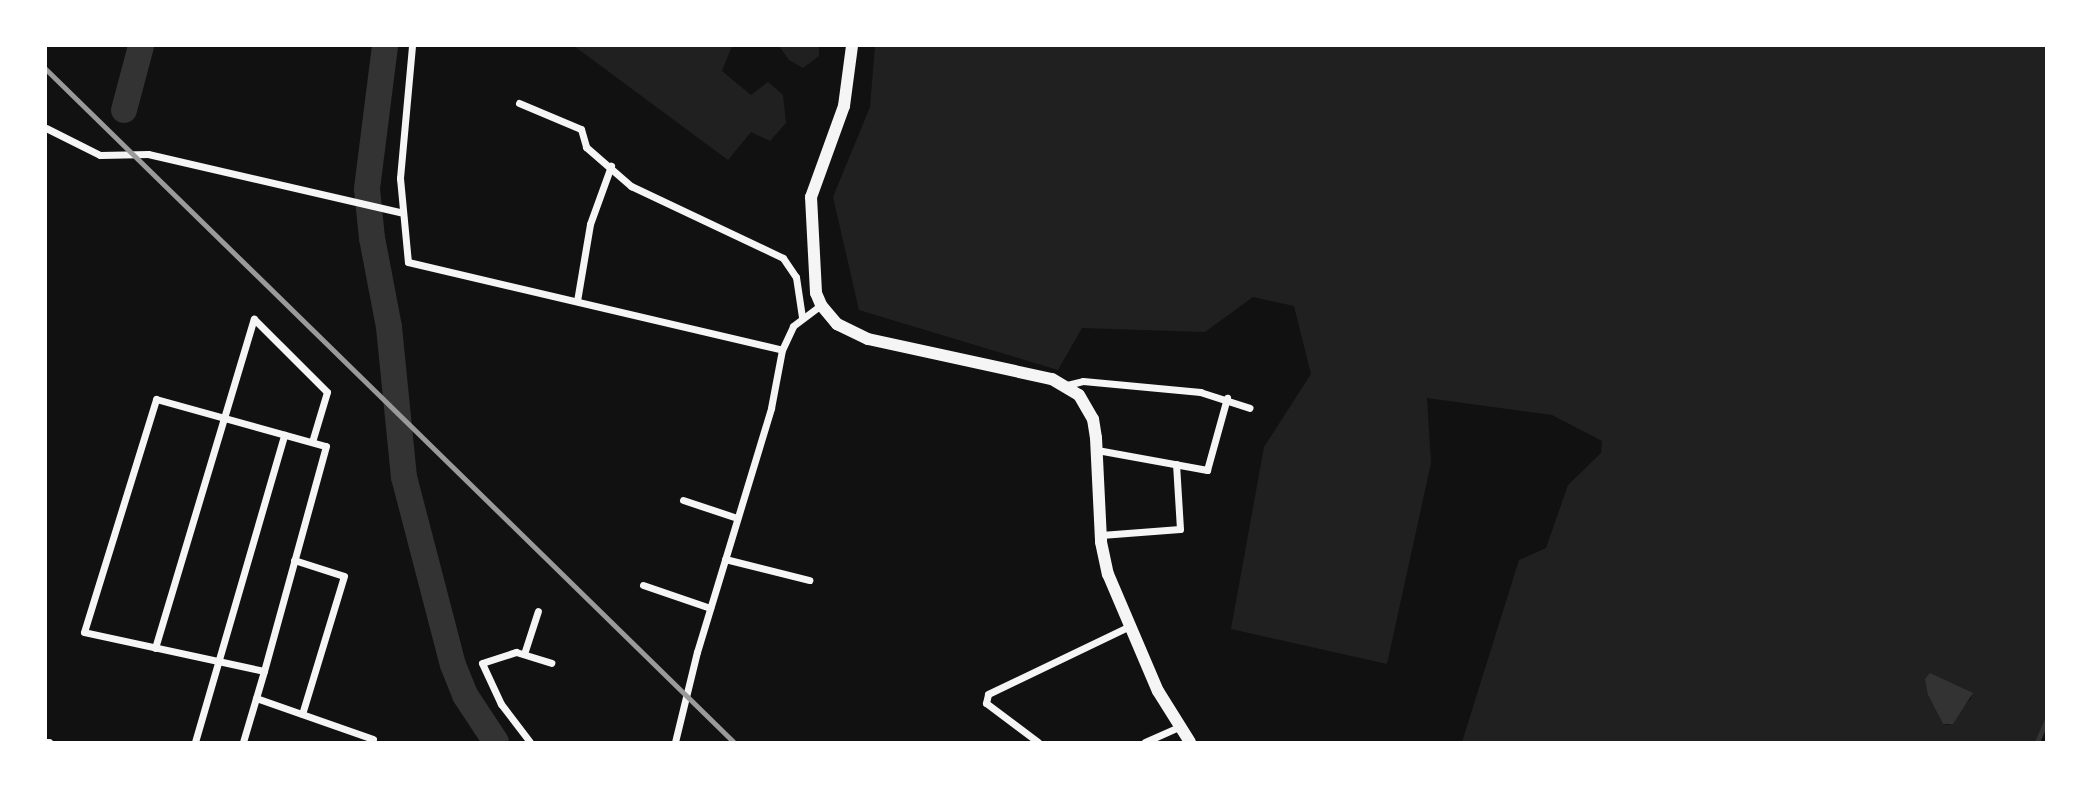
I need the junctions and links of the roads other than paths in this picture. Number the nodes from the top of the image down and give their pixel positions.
1 (412, 46) edge
2 (852, 46) edge
3 (519, 103) dead end
4 (46, 128) edge
5 (611, 166) junction
6 (396, 211) junction
7 (577, 301) junction
8 (821, 305) junction
9 (802, 317) junction
10 (782, 350) junction
11 (1067, 385) junction
12 (1227, 398) junction
13 (1250, 408) dead end
14 (222, 420) junction
15 (284, 435) junction
16 (312, 442) junction
17 (1097, 450) junction
18 (1176, 464) junction
19 (683, 500) dead end
20 (737, 518) junction
21 (1101, 535) junction
22 (725, 559) junction
23 (294, 560) junction
24 (809, 580) dead end
25 (642, 585) dead end
26 (710, 608) junction
27 (538, 611) dead end
28 (1130, 626) junction
29 (155, 648) junction
30 (524, 654) junction
31 (218, 662) junction
32 (551, 663) dead end
33 (264, 671) junction
34 (256, 698) junction
35 (302, 715) junction
36 (1178, 727) junction
37 (373, 739) dead end
38 (195, 743) edge
39 (243, 743) edge
40 (530, 743) edge
41 (675, 743) edge
42 (1038, 743) edge
43 (1144, 743) edge
44 (1190, 743) edge

1 - 6 street
2 - 8 main road
3 - 5 street
4 - 6 street
5 - 7 street
5 - 9 street
6 - 7 street
7 - 10 street
8 - 9 street
8 - 11 main road
9 - 10 street
10 - 20 street
11 - 12 street
11 - 17 main road
12 - 13 street
12 - 18 street
14 - 15 street
14 - 16 street
14 - 29 street
14 - 29 street
15 - 16 street
15 - 31 street
16 - 23 street
17 - 18 street
17 - 21 main road
18 - 21 street
19 - 20 street
20 - 22 street
21 - 28 main road
22 - 24 street
22 - 26 street
23 - 33 street
23 - 35 street
25 - 26 street
26 - 41 street
27 - 30 street
28 - 36 main road
28 - 42 street
29 - 31 street
30 - 32 street
30 - 40 street
31 - 33 street
31 - 38 street
33 - 34 street
34 - 35 street
34 - 39 street
35 - 37 street
36 - 43 street
36 - 44 main road

